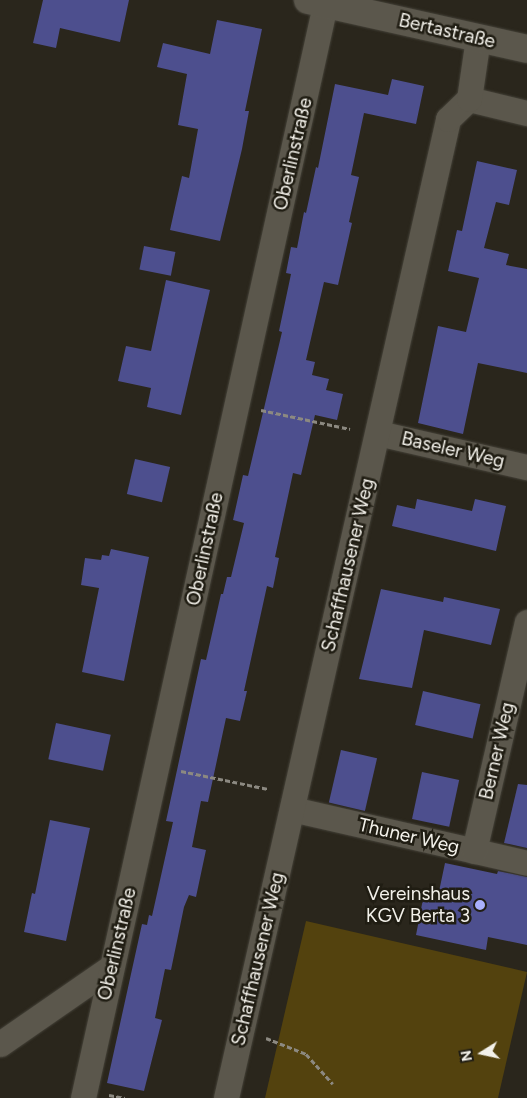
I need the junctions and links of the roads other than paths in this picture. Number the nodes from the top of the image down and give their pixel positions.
1 (320, 1) edge
2 (478, 38) junction
3 (527, 49) edge
4 (468, 99) junction
5 (527, 113) edge
6 (378, 433) junction
7 (527, 467) edge
8 (527, 622) edge
9 (294, 802) junction
10 (474, 851) junction
11 (527, 864) edge
12 (112, 967) junction
13 (0, 1044) edge
14 (83, 1098) edge
15 (226, 1098) edge

1 - 2 street, Bertastraße
1 - 12 street, Oberlinstraße
2 - 3 street, Bertastraße
2 - 4 street
4 - 5 street
4 - 6 street, Schaffhausener Weg
6 - 7 street, Baseler Weg
6 - 9 street, Schaffhausener Weg
8 - 10 street, Berner Weg
9 - 10 street, Thuner Weg
9 - 15 street, Schaffhausener Weg
10 - 11 street, Thuner Weg
12 - 13 street
12 - 14 street, Oberlinstraße

